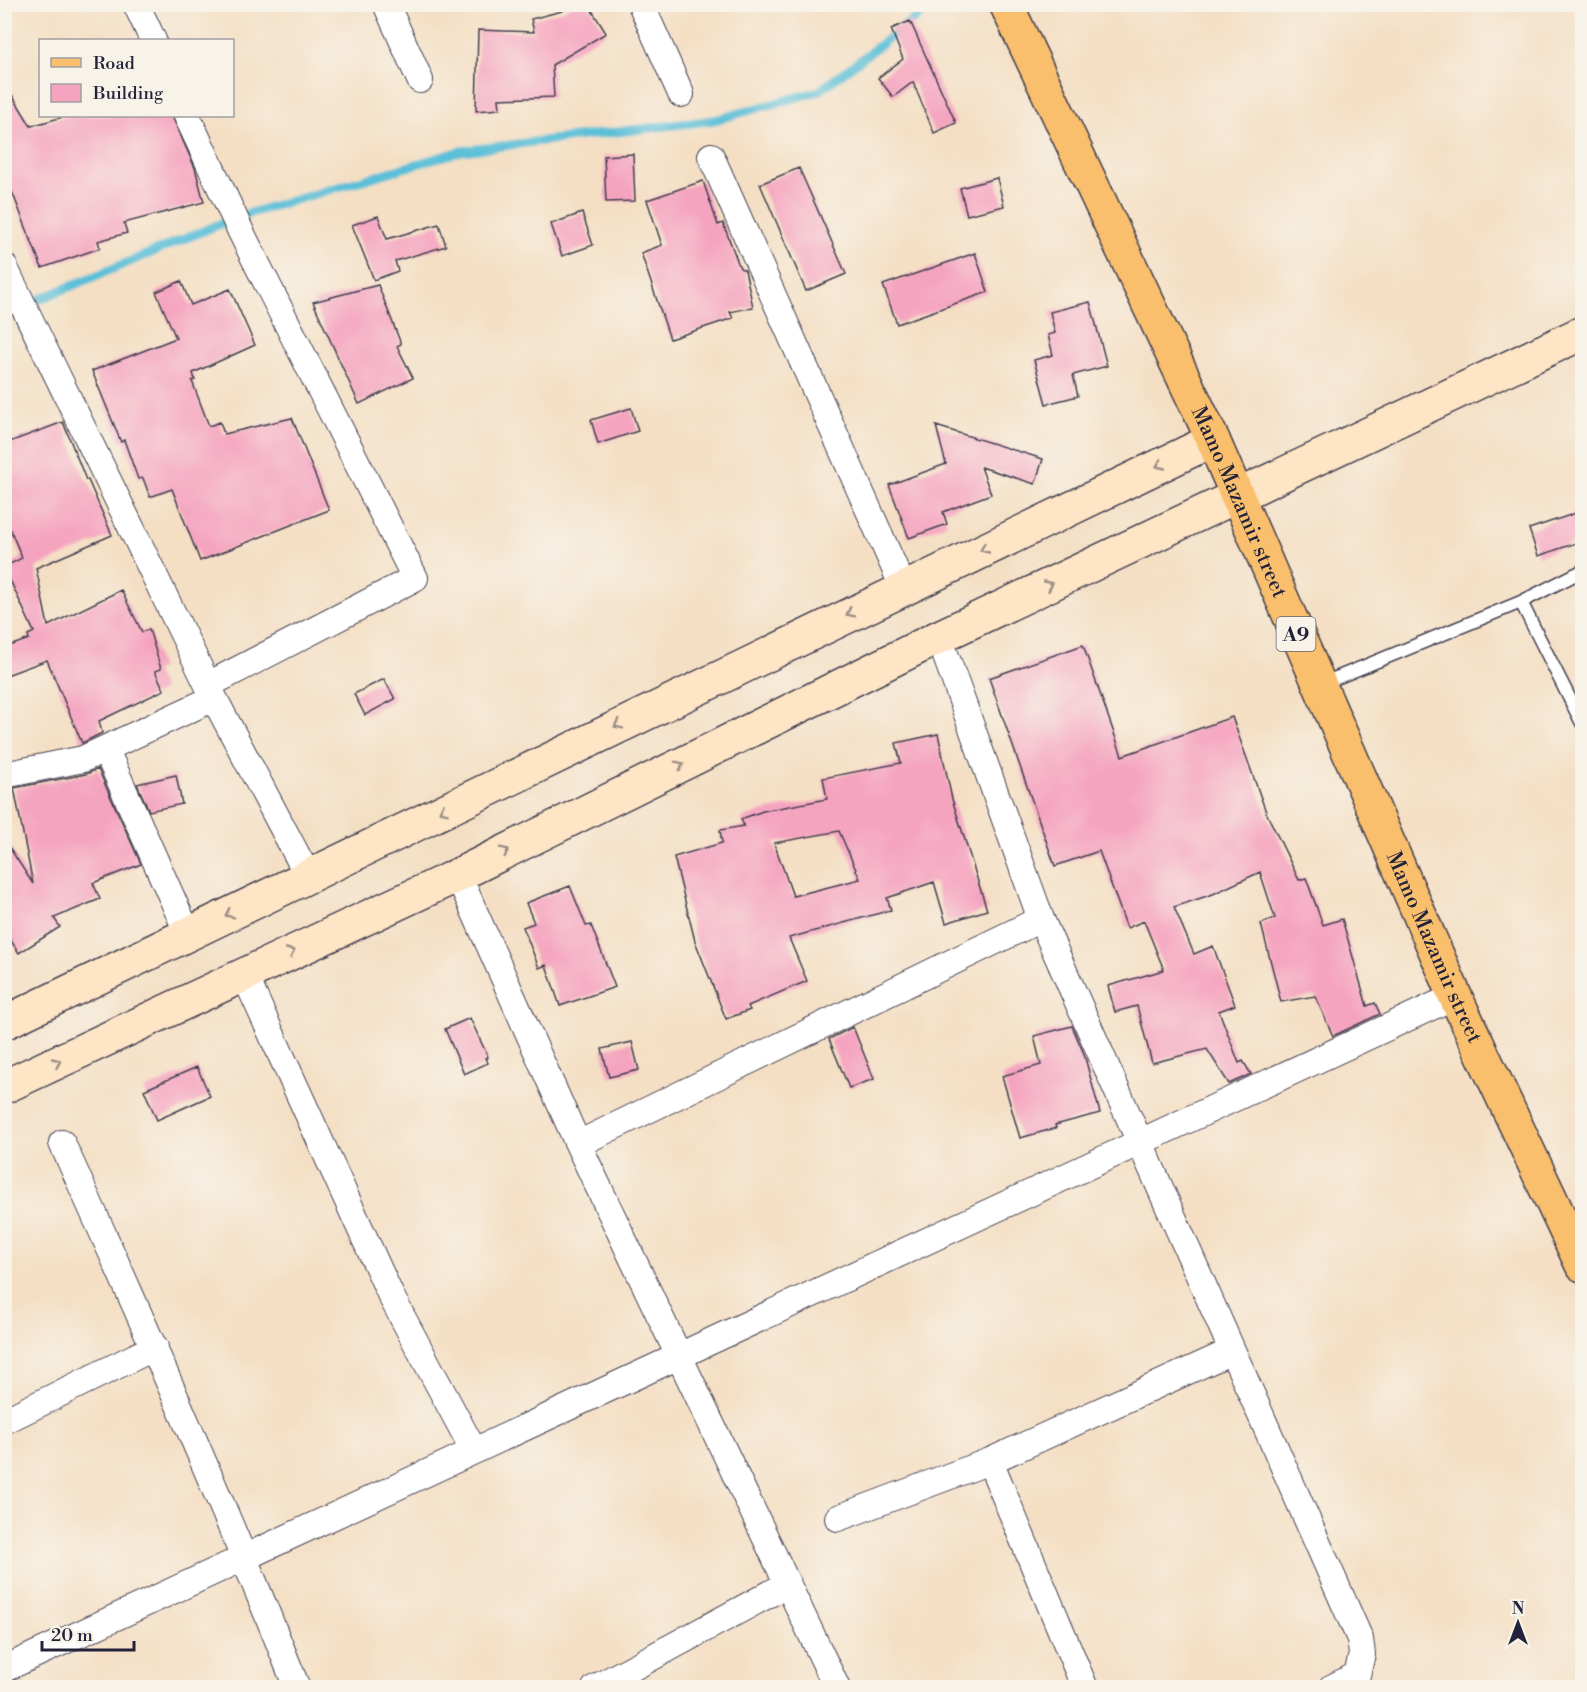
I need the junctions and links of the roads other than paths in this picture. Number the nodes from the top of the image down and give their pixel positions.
1 (136, 4) edge
2 (386, 4) edge
3 (641, 4) edge
4 (1007, 5) edge
5 (153, 39) edge
6 (420, 80) dead end
7 (681, 94) dead end
8 (187, 117) edge
9 (711, 156) dead end
10 (10, 276) edge
11 (1582, 333) edge
12 (1213, 440) junction
13 (1238, 498) junction
14 (1582, 571) edge
15 (903, 587) junction
16 (1521, 602) junction
17 (939, 636) junction
18 (1318, 686) junction
19 (211, 691) junction
20 (1582, 723) edge
21 (106, 750) junction
22 (4, 775) edge
23 (458, 874) junction
24 (308, 876) junction
25 (1041, 919) junction
26 (188, 934) junction
27 (244, 974) junction
28 (1455, 996) junction
29 (4, 1023) edge
30 (4, 1087) edge
31 (1139, 1142) junction
32 (62, 1143) dead end
33 (578, 1144) junction
34 (1580, 1251) edge
35 (155, 1347) junction
36 (1232, 1352) junction
37 (678, 1357) junction
38 (4, 1421) edge
39 (474, 1451) junction
40 (990, 1461) junction
41 (838, 1518) dead end
42 (245, 1558) junction
43 (788, 1584) junction
44 (4, 1669) edge
45 (297, 1688) edge
46 (595, 1688) edge
47 (837, 1688) edge
48 (1085, 1688) edge
49 (1331, 1688) edge

1 - 5 street
2 - 6 street
3 - 7 street
4 - 12 main road, Mamo Mazamir street / A9
8 - 19 street
9 - 15 street
10 - 19 street
11 - 13 main road
12 - 13 main road, Mamo Mazamir street / A9
12 -> 15 main road
17 -> 13 main road
13 - 18 main road, Mamo Mazamir street / A9
14 - 16 lane
15 -> 24 main road
16 - 18 lane
16 - 20 lane
23 -> 17 main road
17 - 25 street
18 - 28 main road, Mamo Mazamir street / A9
19 - 21 street
19 - 24 street
21 - 22 street
21 - 26 street
27 -> 23 main road
23 - 33 street
24 -> 26 main road
25 - 31 street
25 - 33 street
26 - 29 main road
30 -> 27 main road
27 - 39 street
28 - 31 street
28 - 34 main road, Mamo Mazamir street / A9
31 - 36 street
31 - 37 street
32 - 35 street
33 - 37 street
35 - 38 street
35 - 42 street
36 - 40 street
36 - 49 street
37 - 39 street
37 - 43 street
39 - 42 street
40 - 41 street
40 - 48 street
42 - 44 street
42 - 45 street
43 - 46 street
43 - 47 street

